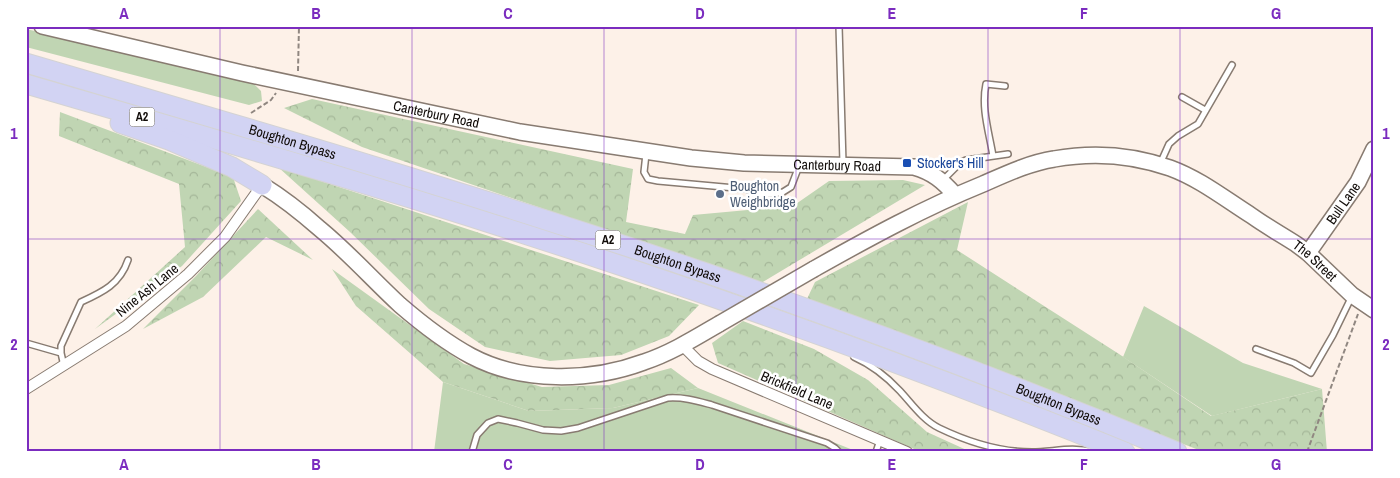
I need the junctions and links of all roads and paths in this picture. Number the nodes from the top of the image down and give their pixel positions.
1 (42, 26) edge
2 (839, 26) edge
3 (26, 63) edge
4 (1232, 65) dead end
5 (26, 85) edge
6 (1005, 86) dead end
7 (1182, 97) dead end
8 (1205, 110) junction
9 (1374, 148) edge
10 (646, 151) junction
11 (1008, 154) dead end
12 (993, 156) junction
13 (800, 165) junction
14 (1160, 165) junction
15 (843, 166) junction
16 (942, 181) junction
17 (262, 186) junction
18 (955, 195) junction
19 (1308, 253) junction
20 (128, 260) dead end
21 (1363, 302) edge
22 (786, 323) junction
23 (26, 343) edge
24 (682, 345) junction
25 (835, 347) dead end
26 (1256, 349) dead end
27 (61, 353) junction
28 (852, 355) dead end
29 (64, 366) junction
30 (26, 389) edge
31 (880, 440) junction
32 (472, 452) edge
33 (839, 452) edge
34 (876, 452) edge
35 (907, 452) edge
36 (1093, 452) edge
37 (1125, 452) edge
38 (1177, 452) edge
39 (1307, 452) edge

1 - 10 street, Canterbury Road
2 - 15 lane
3 - 38 highway, Boughton Bypass / A2
4 - 8 lane
5 - 17 highway
5 - 22 highway, Boughton Bypass / A2
6 - 12 lane
7 - 8 lane
8 - 14 lane
9 - 19 street, Bull Lane
10 - 13 street, Canterbury Road
10 - 13 lane
11 - 12 lane
12 - 16 lane
13 - 15 street, Canterbury Road
14 - 18 street
14 - 19 street, The Street
15 - 16 street, Canterbury Road
16 - 18 street, Canterbury Road
17 - 24 street
17 - 29 street, Nine Ash Lane
18 - 24 street, bridge
19 - 21 street, The Street
20 - 27 lane
21 - 26 lane
21 - 39 path
22 - 25 lane
22 - 37 highway, Boughton Bypass / A2
23 - 27 lane
24 - 31 street, Brickfield Lane
27 - 29 lane
28 - 36 lane
29 - 30 street, Nine Ash Lane
31 - 34 lane
31 - 35 street, Brickfield Lane
32 - 33 lane

